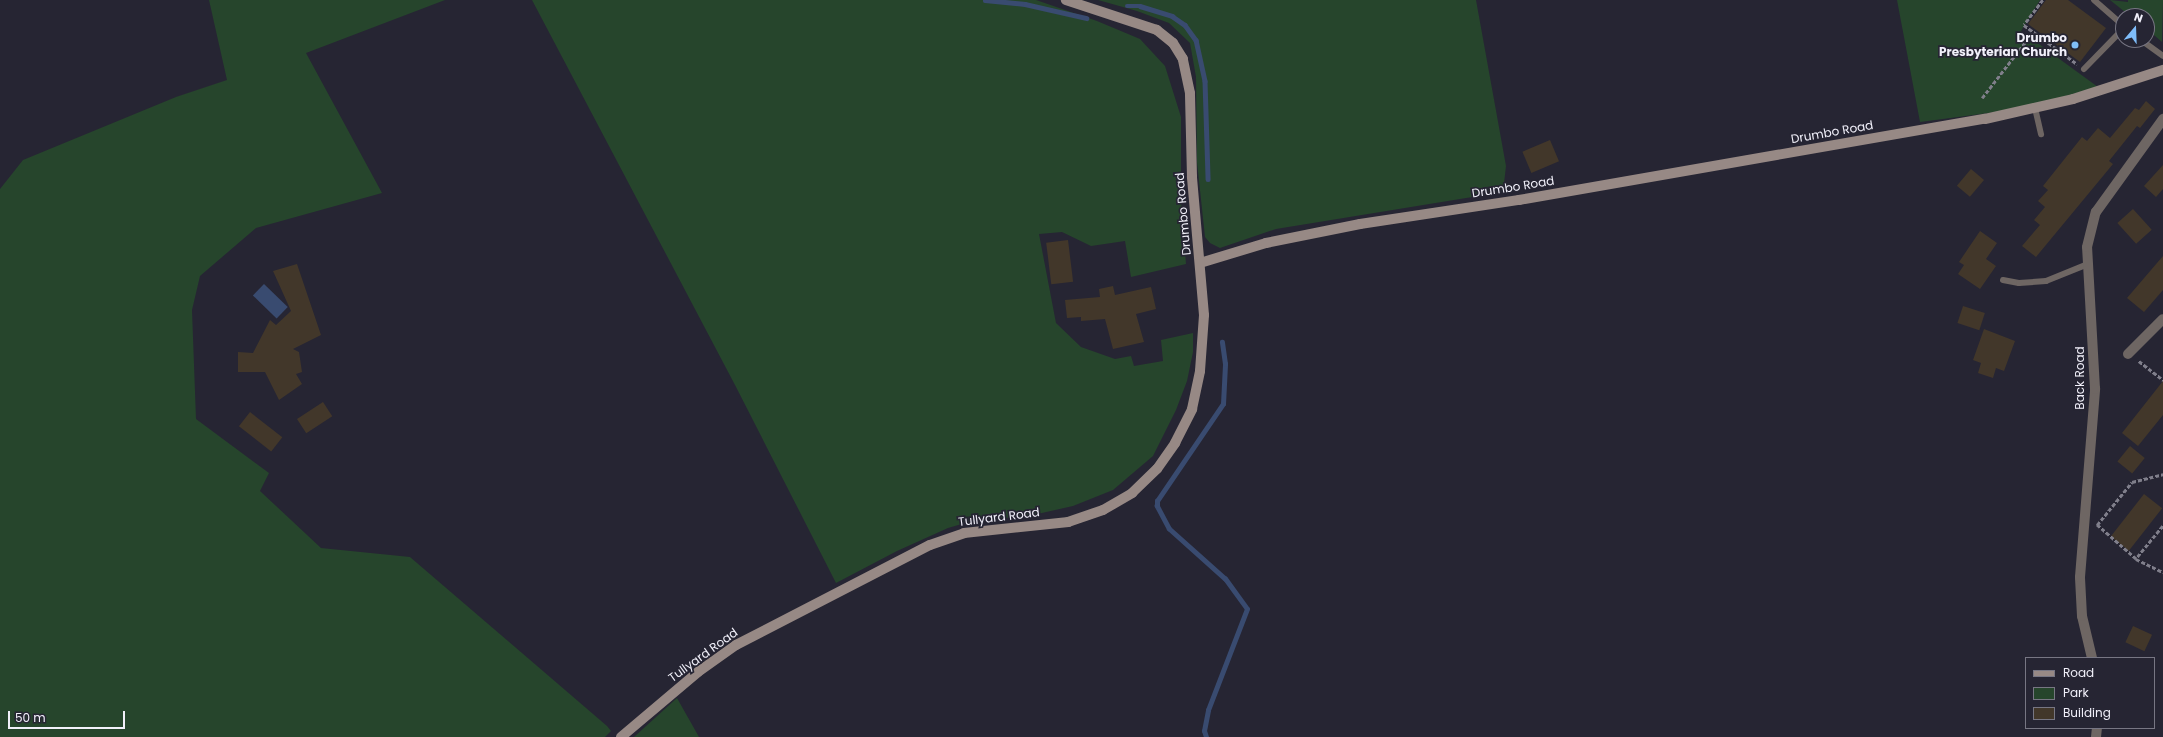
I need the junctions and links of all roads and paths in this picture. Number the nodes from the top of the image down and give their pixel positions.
1 (1066, 0) edge
2 (2043, 0) edge
3 (2094, 0) edge
4 (2115, 17) edge
5 (2033, 32) junction
6 (2115, 37) edge
7 (2152, 48) edge
8 (2163, 56) edge
9 (2084, 69) joint
10 (2163, 70) edge
11 (1982, 98) dead end
12 (2035, 108) junction
13 (2163, 119) edge
14 (2041, 134) dead end
15 (1200, 262) junction
16 (2088, 264) junction
17 (2003, 280) dead end
18 (2163, 319) edge
19 (2128, 354) joint
20 (2163, 380) edge
21 (2163, 474) edge
22 (2163, 526) edge
23 (2136, 559) junction
24 (2163, 572) edge
25 (2092, 657) edge
26 (621, 737) edge

1 - 15 street, Drumbo Road
2 - 5 path
3 - 4 lane
5 - 9 path
5 - 11 path
6 - 9 lane
7 - 8 lane
10 - 12 street, Drumbo Road
12 - 14 lane
12 - 15 street, Drumbo Road
13 - 16 street, Back Road
15 - 26 street, Tullyard Road
16 - 17 lane
16 - 25 street, Back Road
18 - 19 street
19 - 20 path
21 - 23 path
22 - 23 path
23 - 24 path

